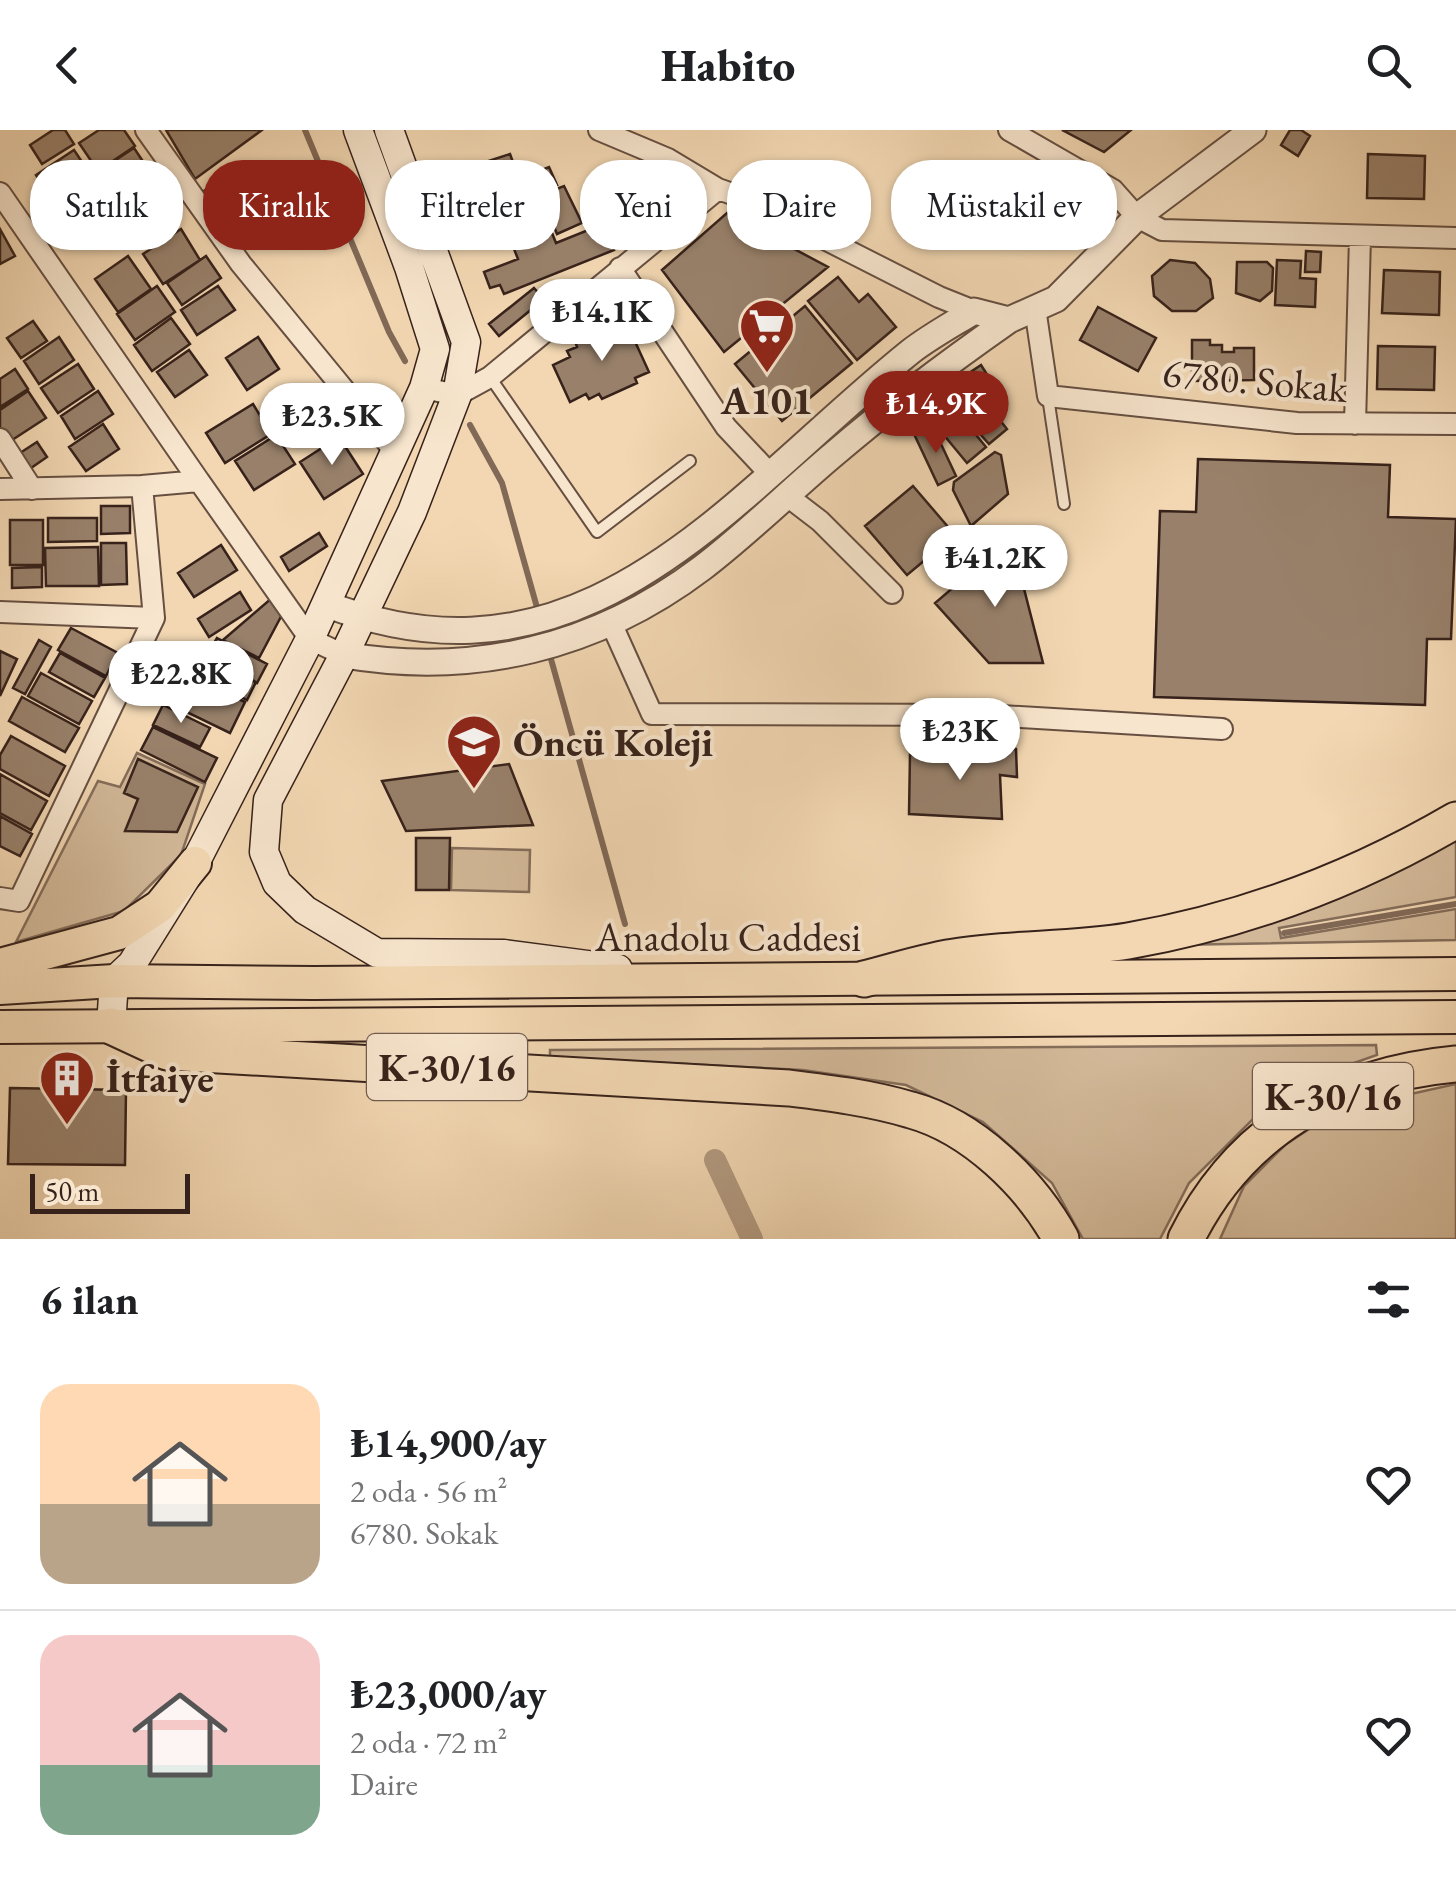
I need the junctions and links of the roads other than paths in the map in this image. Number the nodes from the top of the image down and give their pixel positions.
1 (146, 130) edge
2 (358, 130) edge
3 (389, 130) edge
4 (599, 130) edge
5 (1009, 130) edge
6 (1254, 130) edge
7 (718, 188) junction
8 (0, 193) edge
9 (1137, 218) junction
10 (1360, 236) junction
11 (1456, 238) edge
12 (620, 268) junction
13 (1035, 308) junction
14 (974, 311) junction
15 (1009, 320) junction
16 (490, 377) junction
17 (424, 388) junction
18 (456, 396) junction
19 (1048, 396) junction
20 (1355, 424) junction
21 (1456, 424) edge
22 (0, 439) edge
23 (396, 453) junction
24 (690, 461) dead end
25 (199, 481) junction
26 (778, 485) junction
27 (142, 486) junction
28 (0, 488) edge
29 (32, 488) junction
30 (1064, 504) dead end
31 (892, 593) dead end
32 (326, 604) junction
33 (0, 612) edge
34 (361, 617) junction
35 (154, 618) junction
36 (612, 624) junction
37 (310, 638) junction
38 (344, 656) junction
39 (1222, 730) dead end
40 (1456, 820) edge
41 (195, 863) junction
42 (0, 898) edge
43 (0, 965) edge
44 (1456, 974) edge
45 (864, 978) junction
46 (694, 979) junction
47 (114, 982) junction
48 (0, 988) edge
49 (1456, 1017) edge
50 (112, 1026) junction
51 (0, 1027) edge
52 (1456, 1064) edge
53 (1062, 1239) edge
54 (1186, 1239) edge

1 - 23 street
2 - 17 main road
3 - 18 main road
4 - 7 street
5 - 9 street
6 - 9 street
7 - 12 street
7 - 14 street
8 - 25 street
9 - 10 street
9 - 13 street
10 - 11 street
10 - 20 street
12 - 16 street
12 - 26 street
13 - 15 street
13 - 19 street
14 - 15 street
14 - 26 street
15 - 26 street
16 - 18 street
16 - 24 lane
17 - 18 street
17 - 23 main road
18 - 34 main road
19 - 20 street, 6780. Sokak
19 - 30 lane
20 - 21 street, 6780. Sokak
22 - 29 street
23 - 32 main road
25 - 27 street
25 - 37 street
26 - 31 street
26 - 34 street
26 - 36 street
27 - 29 street
27 - 35 street
28 - 29 street
32 - 34 street
32 - 37 main road
33 - 35 street
34 - 38 main road
35 - 42 street
36 - 38 street
36 - 39 street
37 - 38 street
37 - 41 main road
38 - 46 main road
40 - 45 highway
41 - 43 highway
41 - 47 main road
44 - 45 highway, Anadolu Caddesi
45 - 46 highway, Anadolu Caddesi
46 - 47 highway, Anadolu Caddesi
47 - 48 highway, Anadolu Caddesi
47 - 50 main road
49 - 50 highway, Anadolu Caddesi
50 - 51 highway, Anadolu Caddesi
50 - 53 highway, K-30/16
52 - 54 highway, K-30/16

